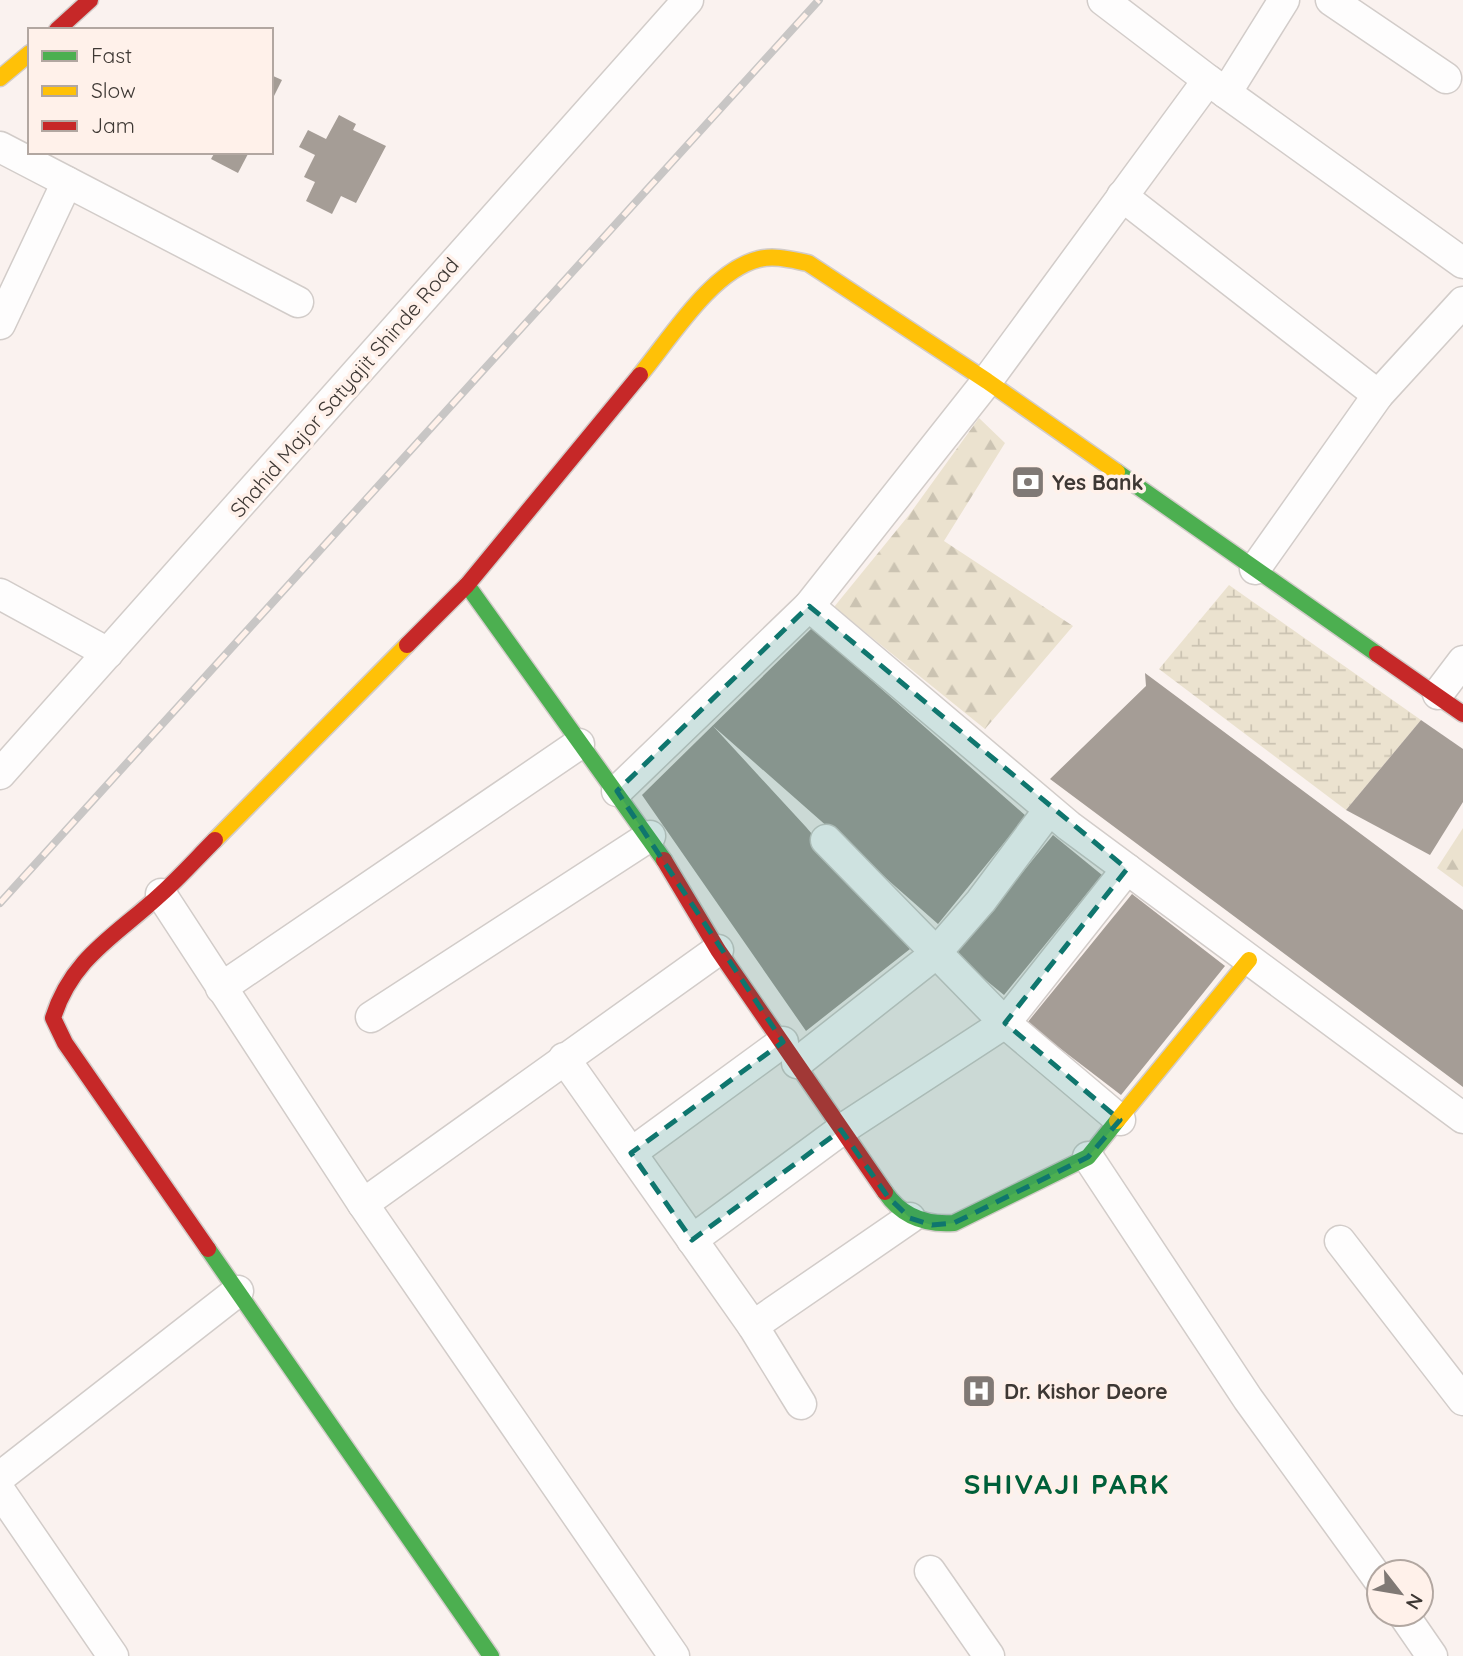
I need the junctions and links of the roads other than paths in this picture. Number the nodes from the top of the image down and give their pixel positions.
1 (90, 0) edge
2 (688, 0) edge
3 (1103, 0) edge
4 (1284, 0) edge
5 (1331, 0) edge
6 (59, 28) edge
7 (28, 55) edge
8 (0, 78) edge
9 (1446, 78) dead end
10 (1217, 87) junction
11 (0, 147) edge
12 (67, 182) junction
13 (1122, 197) junction
14 (1463, 263) edge
15 (298, 302) dead end
16 (1459, 314) edge
17 (0, 324) edge
18 (987, 381) junction
19 (1378, 395) junction
20 (1255, 569) junction
21 (467, 584) junction
22 (0, 594) edge
23 (809, 606) junction
24 (108, 653) junction
25 (1463, 661) edge
26 (1438, 694) junction
27 (1463, 714) edge
28 (579, 744) junction
29 (0, 774) edge
30 (617, 791) junction
31 (1049, 810) junction
32 (650, 836) junction
33 (826, 840) dead end
34 (1127, 869) junction
35 (161, 894) junction
36 (718, 950) junction
37 (936, 952) junction
38 (1249, 960) junction
39 (221, 988) junction
40 (371, 1017) dead end
41 (1005, 1023) junction
42 (790, 1053) junction
43 (564, 1058) junction
44 (1463, 1118) edge
45 (1120, 1119) junction
46 (841, 1130) junction
47 (631, 1153) junction
48 (1088, 1157) junction
49 (363, 1204) junction
50 (910, 1218) junction
51 (692, 1240) junction
52 (1340, 1241) dead end
53 (238, 1292) junction
54 (753, 1326) junction
55 (1463, 1400) edge
56 (801, 1404) dead end
57 (0, 1477) edge
58 (0, 1491) edge
59 (1365, 1561) edge
60 (930, 1572) dead end
61 (1413, 1628) edge
62 (113, 1656) edge
63 (491, 1656) edge
64 (674, 1656) edge
65 (989, 1656) edge
66 (1432, 1656) edge

1 - 6 street
2 - 24 street, Shahid Major Satyajit Shinde Road
3 - 10 street
4 - 10 street
5 - 9 street
7 - 8 street
10 - 13 street
10 - 14 street
11 - 12 street
12 - 15 street
12 - 17 street
13 - 18 street
13 - 19 street
16 - 19 street
18 - 20 street
18 - 21 street
18 - 23 street
19 - 20 street
20 - 26 street
21 - 28 street
21 - 35 street
22 - 24 street
23 - 30 street
23 - 31 street
24 - 29 street, Shahid Major Satyajit Shinde Road
25 - 26 street
26 - 27 street
28 - 30 street
28 - 39 street
30 - 32 street
31 - 34 street
31 - 37 street
32 - 36 street
32 - 40 street
33 - 37 street
34 - 38 street
34 - 41 street
35 - 39 street
35 - 53 street
36 - 42 street
36 - 43 street
37 - 41 street
37 - 42 street
38 - 44 street
38 - 45 street
39 - 49 street
41 - 45 street
41 - 46 street
42 - 46 street
42 - 47 street
43 - 47 street
43 - 49 street
45 - 48 street
46 - 50 street
46 - 51 street
47 - 51 street
48 - 50 street
48 - 59 street
49 - 64 street
50 - 54 street
51 - 54 street
52 - 55 street
53 - 57 street
53 - 63 street
54 - 56 street
58 - 62 street
60 - 65 street
61 - 66 street

